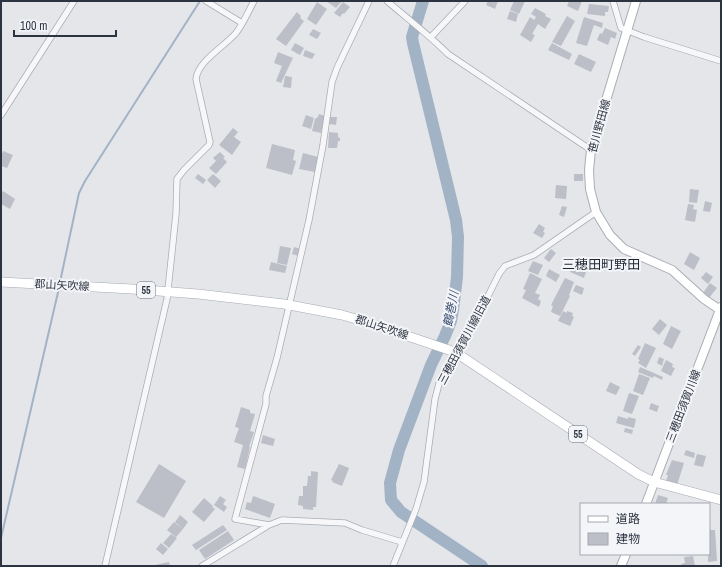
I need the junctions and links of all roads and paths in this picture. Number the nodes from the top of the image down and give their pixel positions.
1 (74, 1) edge
2 (206, 1) edge
3 (254, 1) edge
4 (369, 1) edge
5 (387, 1) edge
6 (465, 1) edge
7 (613, 1) edge
8 (636, 1) edge
9 (242, 24) junction
10 (627, 30) junction
11 (431, 37) junction
12 (721, 61) edge
13 (1, 115) edge
14 (591, 150) junction
15 (596, 212) junction
16 (1, 282) edge
17 (168, 292) junction
18 (289, 305) junction
19 (721, 308) edge
20 (455, 352) junction
21 (654, 482) junction
22 (721, 500) edge
23 (646, 503) edge
24 (269, 525) junction
25 (402, 542) junction
26 (626, 555) edge
27 (105, 566) edge
28 (202, 566) edge
29 (393, 566) edge
30 (621, 566) edge

1 - 13 street
2 - 9 street
3 - 9 street
4 - 18 street
5 - 11 street
6 - 11 street
7 - 10 street
8 - 10 street, 笹川野田線
9 - 17 street
10 - 12 street
10 - 14 street, 笹川野田線
11 - 14 street
14 - 15 street, 笹川野田線
15 - 19 street, 笹川野田線
15 - 20 street, 三穂田須賀川線旧道
16 - 17 main road, 郡山矢吹線 / 55
17 - 18 main road, 郡山矢吹線 / 55
17 - 27 street
18 - 20 main road, 郡山矢吹線 / 55
18 - 24 street
19 - 21 street, 三穂田須賀川線
20 - 21 main road, 郡山矢吹線 / 55
20 - 25 street, 三穂田須賀川線旧道
21 - 22 main road, 郡山矢吹線 / 55
21 - 23 street, 三穂田須賀川線
24 - 25 street
24 - 28 street
25 - 29 street, 三穂田須賀川線旧道
26 - 30 street

